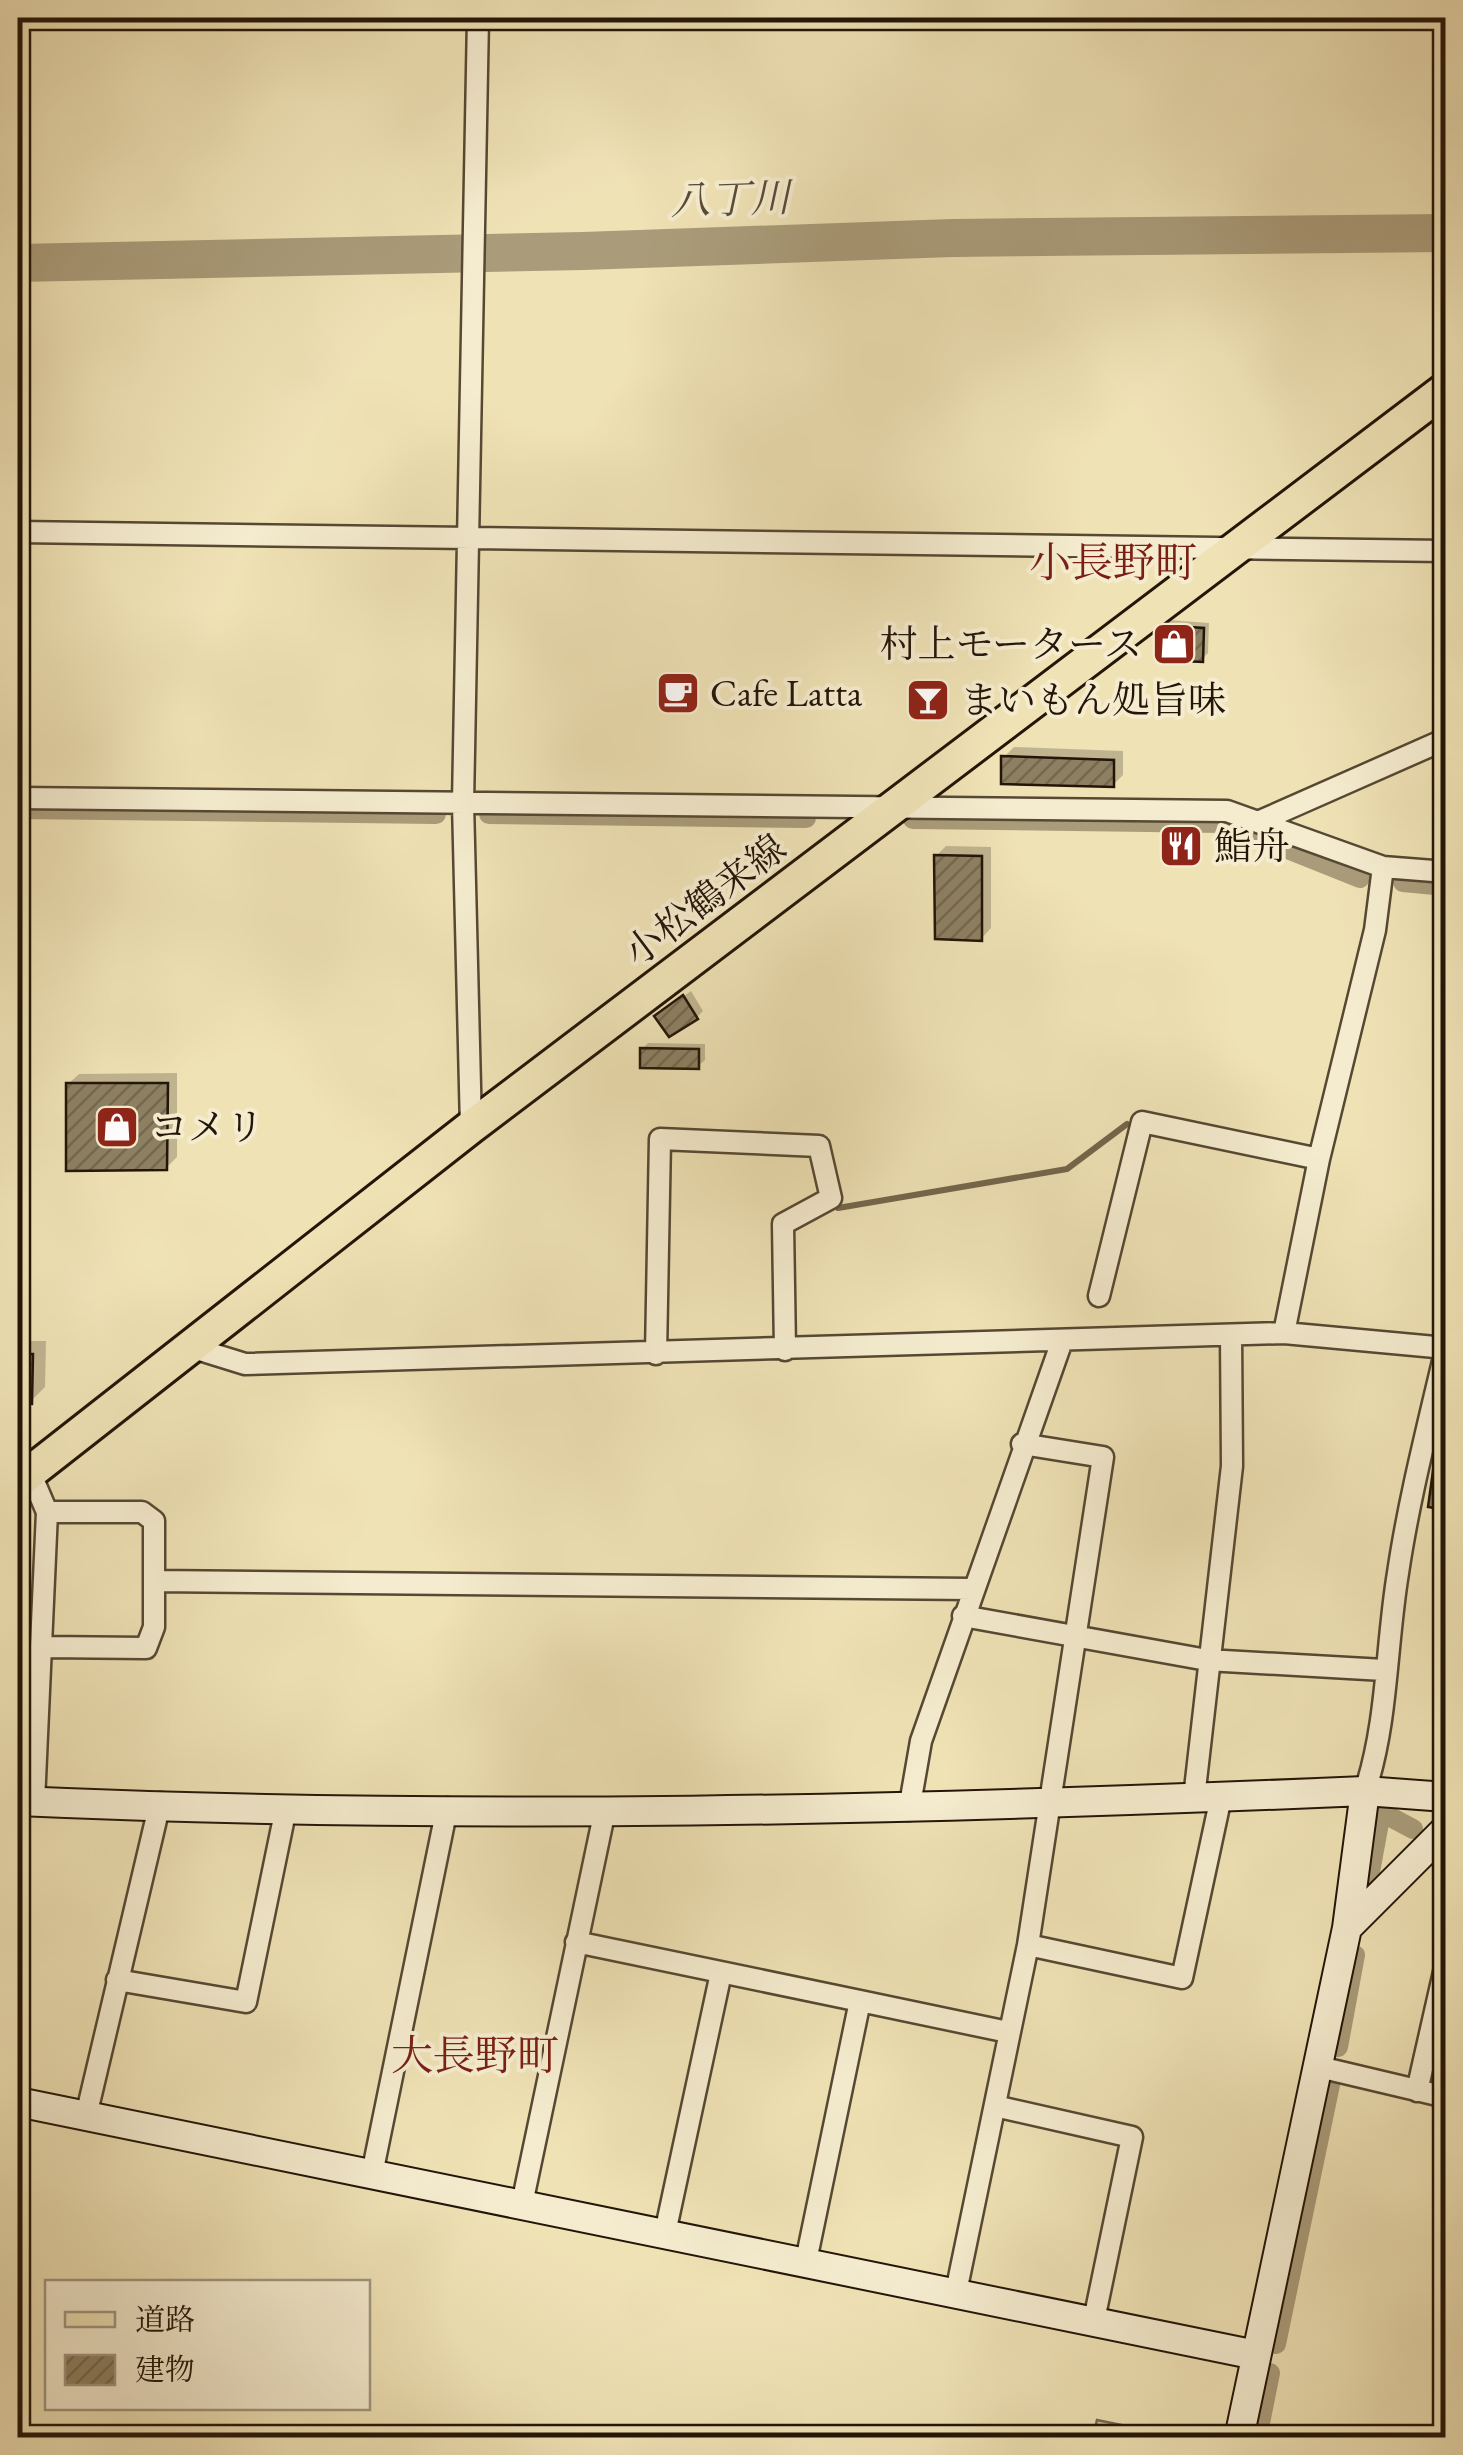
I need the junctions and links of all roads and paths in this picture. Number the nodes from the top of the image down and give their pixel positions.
1 (478, 18) edge
2 (1446, 389) edge
3 (18, 532) edge
4 (466, 537) junction
5 (1237, 546) junction
6 (1446, 551) edge
7 (1446, 739) edge
8 (18, 798) edge
9 (463, 803) junction
10 (902, 804) junction
11 (1258, 822) junction
12 (1383, 867) junction
13 (1446, 872) edge
14 (470, 1126) junction
15 (1319, 1159) junction
16 (1099, 1296) dead end
17 (1284, 1333) junction
18 (1231, 1335) junction
19 (1062, 1342) junction
20 (187, 1346) junction
21 (785, 1350) junction
22 (656, 1354) junction
23 (1022, 1444) junction
24 (24, 1477) edge
25 (48, 1512) junction
26 (154, 1582) junction
27 (972, 1589) junction
28 (963, 1616) junction
29 (1077, 1638) junction
30 (44, 1648) junction
31 (1207, 1660) junction
32 (1384, 1670) junction
33 (1365, 1791) junction
34 (1446, 1797) edge
35 (1208, 1798) junction
36 (26, 1802) edge
37 (160, 1803) junction
38 (1050, 1805) junction
39 (286, 1808) junction
40 (447, 1808) junction
41 (605, 1810) junction
42 (909, 1810) junction
43 (1446, 1829) edge
44 (1347, 1928) junction
45 (576, 1942) junction
46 (1028, 1945) junction
47 (1446, 1963) edge
48 (721, 1973) junction
49 (117, 1980) junction
50 (860, 2002) junction
51 (1008, 2032) junction
52 (1315, 2066) junction
53 (1417, 2091) junction
54 (1446, 2097) edge
55 (18, 2102) edge
56 (995, 2106) junction
57 (86, 2116) junction
58 (372, 2174) junction
59 (522, 2204) junction
60 (665, 2233) junction
61 (806, 2261) junction
62 (956, 2292) junction
63 (1094, 2320) junction
64 (1256, 2355) junction
65 (1239, 2438) edge

1 - 4 street
2 - 5 main road, 小松鶴来線
3 - 4 street
4 - 5 street
4 - 9 street
5 - 6 street
5 - 10 main road, 小松鶴来線
7 - 11 street
8 - 9 street
9 - 10 street
9 - 14 street
10 - 11 street
10 - 14 main road, 小松鶴来線
11 - 12 street
12 - 13 street
12 - 15 street
14 - 20 main road, 小松鶴来線
15 - 16 street
15 - 17 street
17 - 18 street
17 - 32 street
18 - 19 street
18 - 31 street
19 - 21 street
19 - 23 street
20 - 22 street
20 - 24 main road, 小松鶴来線
21 - 22 street
21 - 22 street
23 - 27 street
23 - 29 street
24 - 25 street
25 - 26 street
25 - 30 street
26 - 27 street
26 - 30 street
27 - 28 street
28 - 29 street
28 - 42 street
29 - 31 street
29 - 38 street
30 - 36 street
31 - 32 street
31 - 35 street
32 - 33 street
33 - 34 street
33 - 35 street
33 - 44 street
35 - 38 street
35 - 46 street
36 - 37 street
37 - 39 street
37 - 49 street
38 - 42 street
38 - 46 street
39 - 40 street
39 - 49 street
40 - 41 street
40 - 58 street
41 - 42 street
41 - 45 street
43 - 44 street
44 - 52 street
45 - 48 street
45 - 59 street
46 - 51 street
47 - 53 street
48 - 50 street
48 - 60 street
49 - 57 street
50 - 51 street
50 - 61 street
51 - 56 street
52 - 53 street
52 - 64 street
53 - 54 street
55 - 57 street
56 - 62 street
56 - 63 street
57 - 58 street
58 - 59 street
59 - 60 street
60 - 61 street
61 - 62 street
62 - 63 street
63 - 64 street
64 - 65 street

